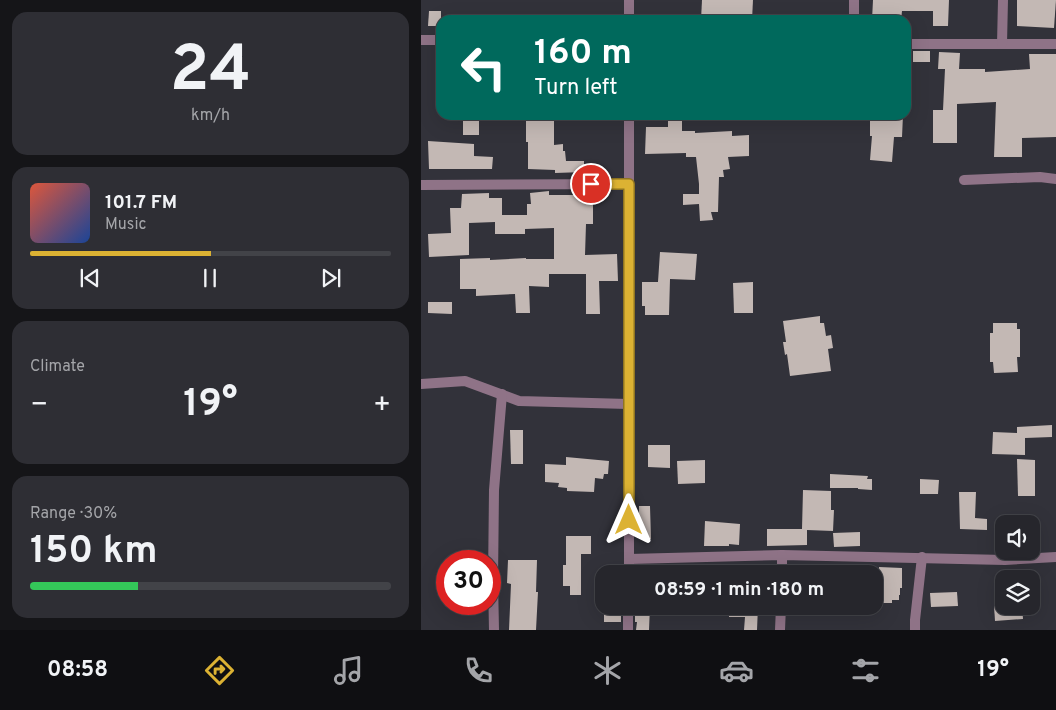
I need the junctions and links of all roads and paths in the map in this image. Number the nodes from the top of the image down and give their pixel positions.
1 (629, 0) edge
2 (854, 0) edge
3 (1003, 0) edge
4 (629, 15) edge
5 (854, 15) edge
6 (421, 40) edge
7 (436, 40) edge
8 (911, 44) edge
9 (1002, 44) junction
10 (1056, 44) edge
11 (629, 120) edge
12 (1056, 179) edge
13 (964, 180) dead end
14 (421, 184) edge
15 (629, 184) junction
16 (421, 384) edge
17 (501, 394) junction
18 (628, 404) junction
19 (782, 555) junction
20 (922, 558) junction
21 (1056, 558) edge
22 (629, 559) junction
23 (629, 565) edge
24 (782, 565) edge
25 (628, 615) edge
26 (781, 615) edge
27 (494, 630) edge
28 (628, 630) edge
29 (780, 630) edge
30 (915, 630) edge

1 - 4 street
2 - 5 street
3 - 9 street
6 - 7 street
8 - 9 street
9 - 10 street
11 - 15 street
12 - 13 street
14 - 15 street
15 - 18 street
16 - 17 street
17 - 18 street
17 - 27 street
18 - 22 street
19 - 20 street
19 - 22 street
19 - 24 street
20 - 21 street
20 - 30 street
22 - 23 street
25 - 28 street
26 - 29 street

